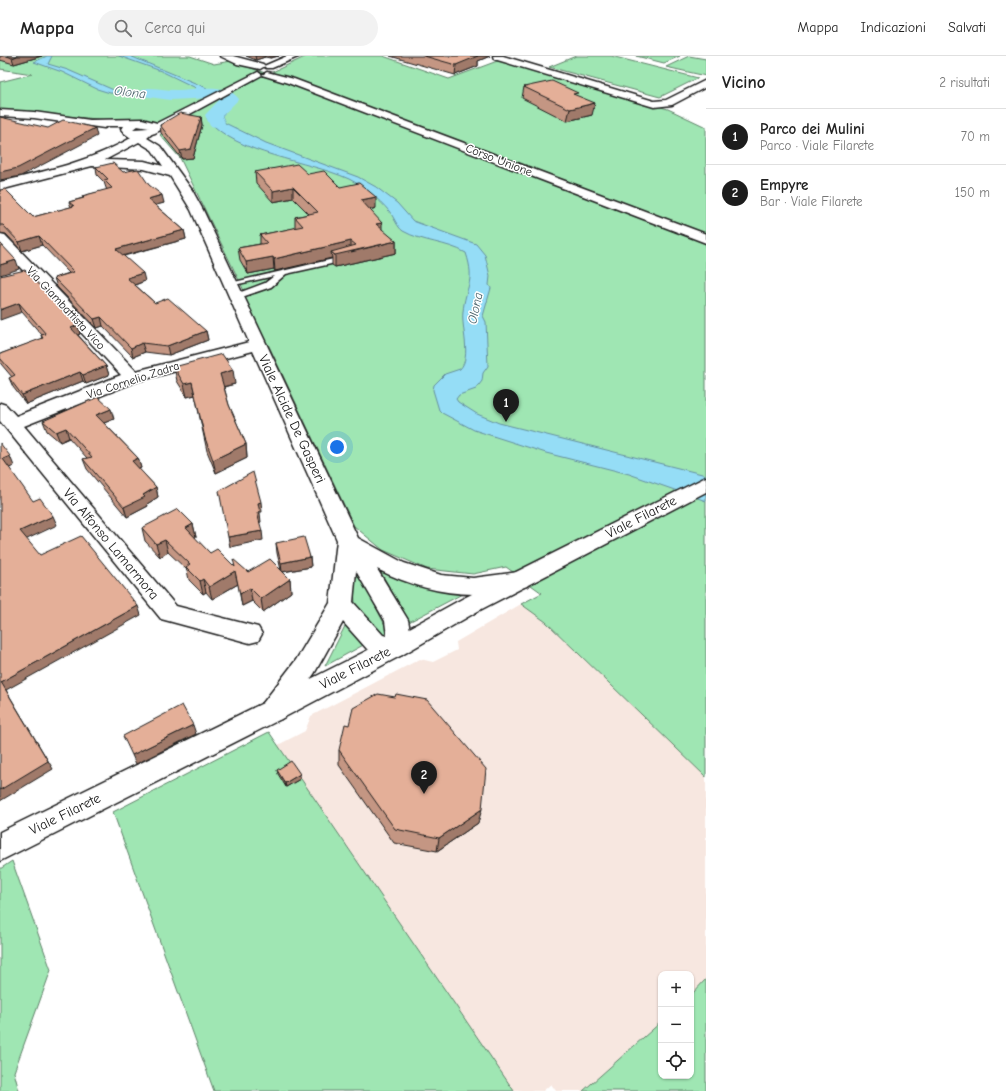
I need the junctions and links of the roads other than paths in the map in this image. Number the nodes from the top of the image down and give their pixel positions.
1 (226, 56) edge
2 (295, 56) edge
3 (499, 57) edge
4 (527, 61) edge
5 (539, 61) dead end
6 (259, 72) junction
7 (706, 83) edge
8 (198, 102) junction
9 (0, 113) edge
10 (89, 123) junction
11 (140, 123) junction
12 (152, 129) junction
13 (129, 133) junction
14 (106, 142) dead end
15 (156, 148) junction
16 (83, 165) junction
17 (51, 173) junction
18 (174, 173) junction
19 (0, 186) edge
20 (0, 238) edge
21 (706, 240) edge
22 (351, 257) edge
23 (285, 271) junction
24 (233, 290) junction
25 (257, 345) junction
26 (132, 377) junction
27 (6, 417) edge
28 (706, 484) edge
29 (348, 540) junction
30 (519, 580) junction
31 (341, 604) junction
32 (250, 634) dead end
33 (394, 648) junction
34 (272, 711) junction
35 (0, 847) edge

1 - 6 street, Corso Unione
2 - 6 street
3 - 4 street
4 - 5 street
4 - 7 street
6 - 8 street
6 - 21 street, Corso Unione
8 - 11 street
8 - 12 street
9 - 10 street
10 - 11 street
10 - 13 street
11 - 12 street
11 - 13 street
12 - 13 street
12 - 15 street
13 - 15 street
13 - 16 street
14 - 17 street
15 - 18 street, Viale Alcide De Gasperi
16 - 17 street
16 - 18 street
17 - 19 street
18 - 24 street, Viale Alcide De Gasperi
20 - 26 street, Via Giambattista Vico
22 - 23 lane
23 - 24 lane
23 - 24 lane
24 - 25 street, Viale Alcide De Gasperi
25 - 26 street, Via Cornelio Zadra
25 - 29 street, Viale Alcide De Gasperi
26 - 27 street, Via Cornelio Zadra
27 - 32 street, Via Alfonso Lamarmora
28 - 30 street, Viale Filarete
29 - 30 street, Viale Alcide De Gasperi
29 - 31 street
29 - 33 street, Viale Alcide De Gasperi
30 - 33 street, Viale Filarete
31 - 33 street
31 - 34 street
33 - 34 street, Viale Filarete
34 - 35 street, Viale Filarete

